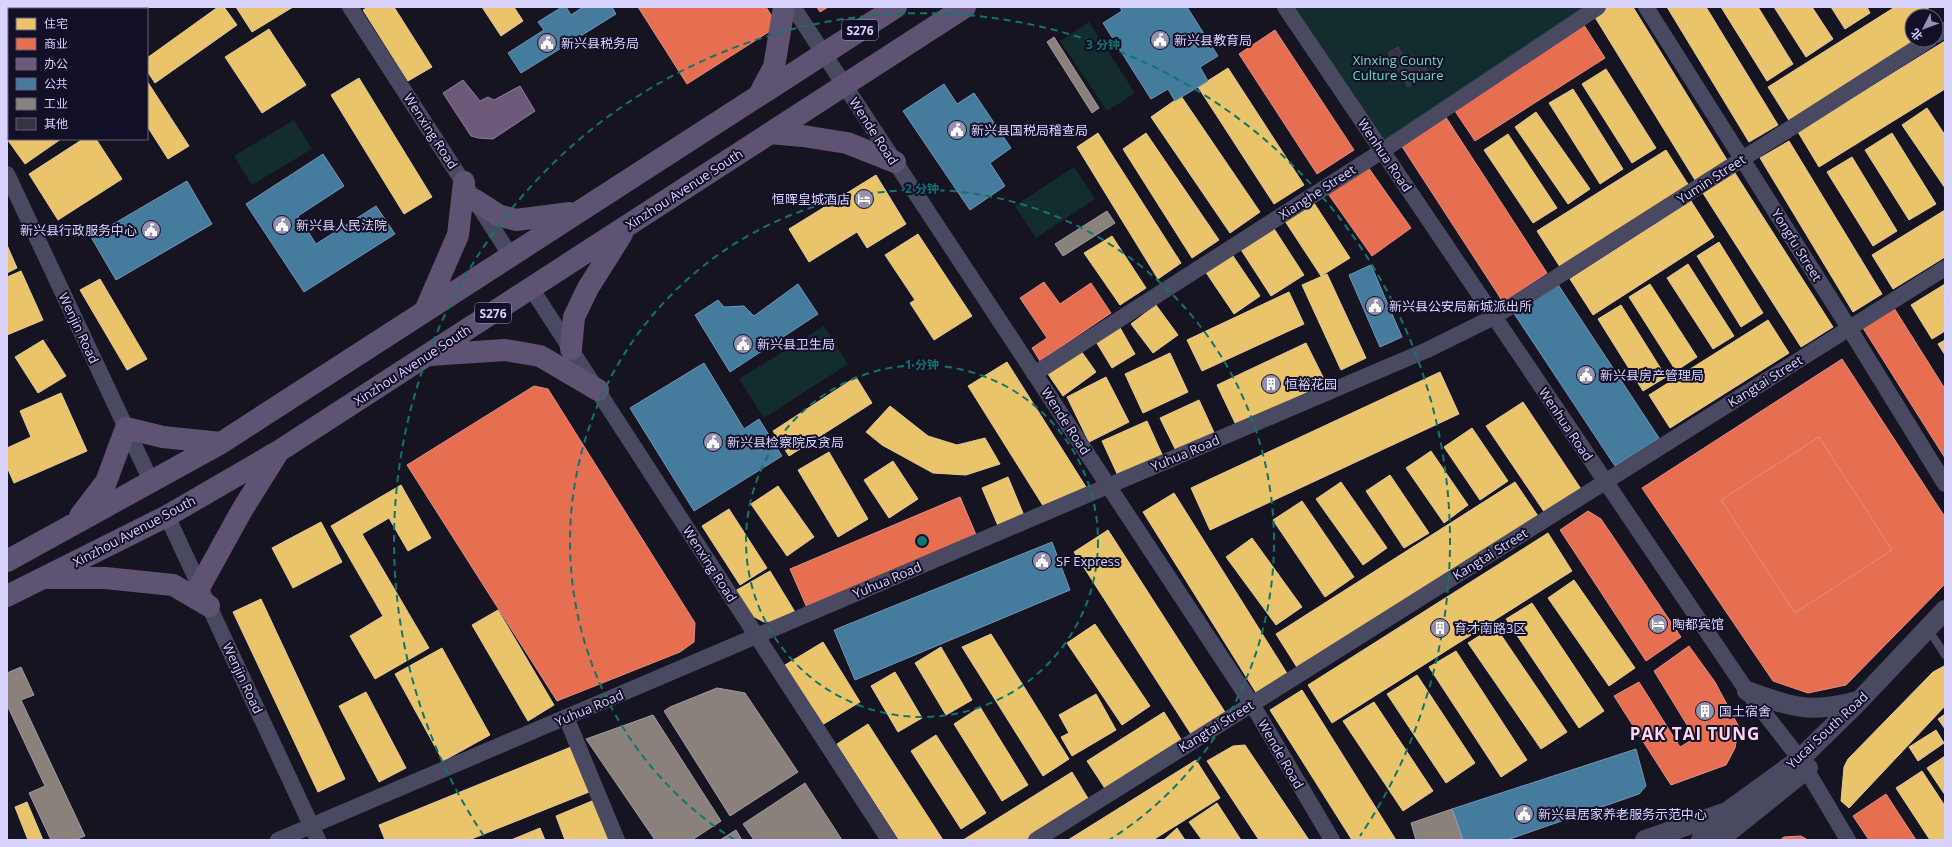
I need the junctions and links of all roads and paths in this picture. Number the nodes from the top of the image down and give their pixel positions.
1 (350, 7) edge
2 (784, 7) edge
3 (793, 7) edge
4 (896, 7) edge
5 (965, 7) edge
6 (1285, 7) edge
7 (1598, 7) edge
8 (1646, 7) edge
9 (1916, 48) edge
10 (824, 54) junction
11 (844, 85) junction
12 (758, 96) junction
13 (770, 133) junction
14 (1382, 151) junction
15 (1742, 159) junction
16 (895, 162) junction
17 (7, 174) edge
18 (469, 191) junction
19 (581, 211) junction
20 (628, 225) junction
21 (511, 256) junction
22 (1945, 268) edge
23 (532, 288) junction
24 (426, 311) junction
25 (1494, 317) junction
26 (1849, 328) junction
27 (571, 349) junction
28 (426, 356) junction
29 (1034, 374) junction
30 (598, 390) junction
31 (126, 428) junction
32 (221, 443) junction
33 (279, 451) junction
34 (151, 481) junction
35 (1605, 481) junction
36 (1945, 484) edge
37 (1108, 486) junction
38 (167, 516) junction
39 (73, 525) junction
40 (7, 561) edge
41 (45, 578) junction
42 (200, 586) junction
43 (7, 596) edge
44 (209, 606) junction
45 (1945, 610) edge
46 (1940, 633) edge
47 (757, 636) junction
48 (1945, 655) edge
49 (1746, 691) junction
50 (1860, 700) junction
51 (1252, 704) junction
52 (566, 717) junction
53 (1803, 765) junction
54 (315, 833) edge
55 (1709, 839) edge
56 (278, 840) edge
57 (617, 840) edge
58 (889, 840) edge
59 (1036, 840) edge
60 (1332, 840) edge
61 (1645, 840) edge
62 (1848, 840) edge

1 - 18 street, Wenxing Road
2 - 12 main road
3 - 10 street, Wende Road
4 - 10 main road, S276
5 - 11 main road, Xinzhou Avenue South / S276
6 - 14 street, Wenhua Road
7 - 14 street, Xianghe Street
8 - 15 street, Yongfu Street
9 - 15 street, Yumin Street
10 - 11 street, Wende Road
10 - 12 main road, S276
11 - 13 main road, Xinzhou Avenue South / S276
11 - 16 street, Wende Road
12 - 19 main road, S276
13 - 16 main road
13 - 20 main road, Xinzhou Avenue South / S276
14 - 25 street, Wenhua Road
14 - 29 street, Xianghe Street
15 - 25 street, Yumin Street
15 - 26 street, Yongfu Street
16 - 29 street, Wende Road
17 - 31 street, Wenjin Road
18 - 19 main road
18 - 21 street, Wenxing Road
18 - 24 main road
19 - 21 main road, S276
20 - 23 main road, Xinzhou Avenue South / S276
20 - 27 main road
21 - 24 main road, S276
22 - 26 street, Kangtai Street
23 - 27 street, Wenxing Road
23 - 28 main road, Xinzhou Avenue South / S276
24 - 32 main road, S276
25 - 35 street, Wenhua Road
25 - 37 street, Yuhua Road
26 - 35 street, Kangtai Street
26 - 36 street, Yongfu Street
27 - 30 street, Wenxing Road
28 - 30 main road
28 - 33 main road, Xinzhou Avenue South / S276
29 - 37 street, Wende Road
30 - 47 street, Wenxing Road
31 - 32 main road
31 - 34 street, Wenjin Road
31 - 39 main road
32 - 34 main road, S276
33 - 38 main road, Xinzhou Avenue South / S276
33 - 42 main road
34 - 39 main road, S276
35 - 49 street, Wenhua Road
35 - 51 street, Kangtai Street
37 - 47 street, Yuhua Road
37 - 51 street, Wende Road
38 - 41 main road, Xinzhou Avenue South / S276
38 - 42 street, Wenjin Road
39 - 40 main road, S276
41 - 43 main road, Xinzhou Avenue South / S276
41 - 44 main road
42 - 44 street, Wenjin Road
44 - 54 street, Wenjin Road
45 - 50 street, Yucai South Road
46 - 48 lane
46 - 53 street, Yucai South Road
47 - 52 street, Yuhua Road
47 - 58 street, Wenxing Road
49 - 50 street
49 - 53 street, Wenhua Road
50 - 53 street, Yucai South Road
51 - 59 street, Kangtai Street
51 - 60 street, Wende Road
52 - 54 street, Yuhua Road
52 - 57 street
53 - 55 street, Yucai South Road
53 - 61 street, Yucai South Road
53 - 62 street, Wenhua Road
54 - 56 street, Yuhua Road

